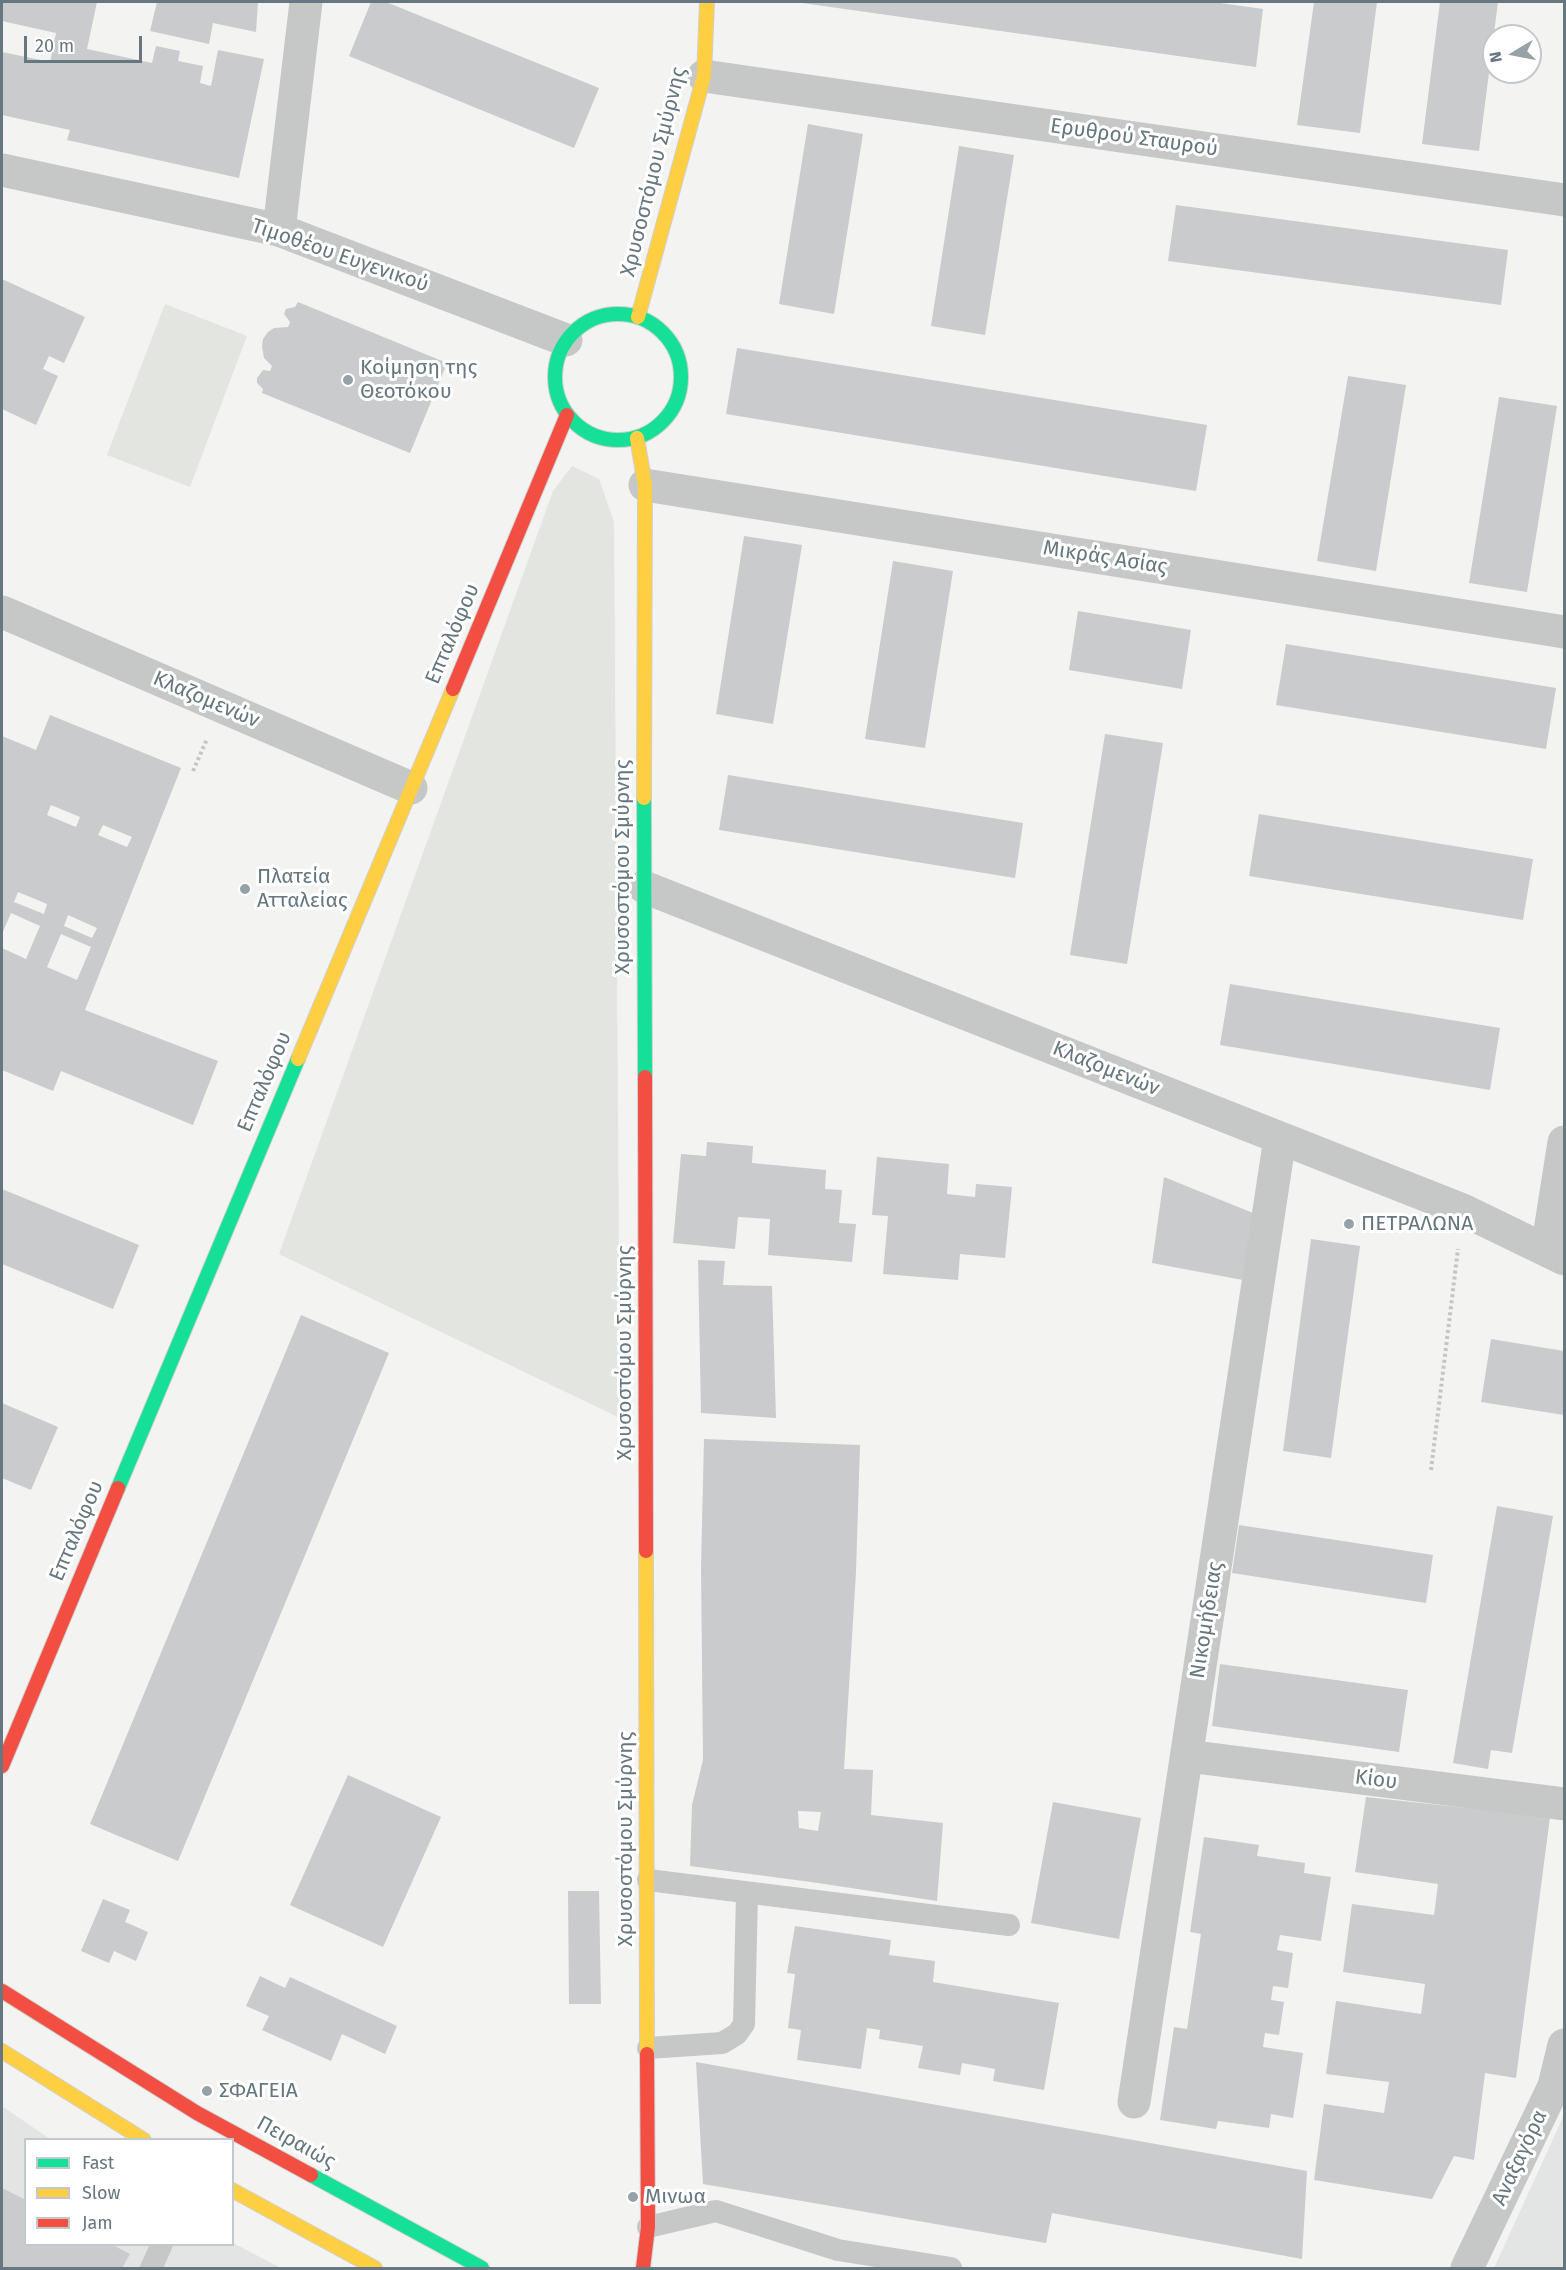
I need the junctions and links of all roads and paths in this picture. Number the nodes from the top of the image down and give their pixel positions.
1 (306, 2) edge
2 (707, 2) edge
3 (704, 76) junction
4 (2, 170) edge
5 (1564, 200) edge
6 (279, 230) junction
7 (638, 317) junction
8 (566, 340) junction
9 (567, 415) junction
10 (637, 438) junction
11 (645, 485) junction
12 (2, 612) edge
13 (1564, 632) edge
14 (411, 788) junction
15 (644, 887) junction
16 (1280, 1138) junction
17 (1564, 1142) edge
18 (1463, 1210) junction
19 (1556, 1254) edge
20 (1431, 1470) dead end
21 (1187, 1756) junction
22 (2, 1766) edge
23 (1564, 1804) edge
24 (648, 1881) junction
25 (747, 1893) junction
26 (1010, 1925) dead end
27 (2, 1991) edge
28 (648, 2048) junction
29 (2, 2051) edge
30 (1562, 2064) edge
31 (1134, 2102) dead end
32 (142, 2138) edge
33 (234, 2191) edge
34 (648, 2227) junction
35 (161, 2246) edge
36 (151, 2268) edge
37 (375, 2268) edge
38 (482, 2268) edge
39 (643, 2268) edge
40 (951, 2268) edge
41 (1467, 2268) edge

1 - 6 street
2 - 3 street, Χρυσοστόμου Σμύρνης
3 - 5 street, Ερυθρού Σταυρού
3 - 7 street, Χρυσοστόμου Σμύρνης
4 - 6 street, Τιμοθέου Ευγενικού
6 - 8 street, Τιμοθέου Ευγενικού
7 - 8 street
7 - 10 street
8 - 9 street
9 - 10 street
9 - 14 street, Επταλόφου
10 - 11 street, Χρυσοστόμου Σμύρνης
11 - 13 street, Μικράς Ασίας
11 - 15 street, Χρυσοστόμου Σμύρνης
12 - 14 street, Κλαζομενών
14 - 22 street, Επταλόφου
15 - 16 street, Κλαζομενών
15 - 24 street, Χρυσοστόμου Σμύρνης
16 - 18 street, Κλαζομενών
16 - 21 street, Νικομήδειας
17 - 19 street
18 - 19 street, Κλαζομενών
18 - 20 path
21 - 23 street, Κίου
21 - 31 street, Νικομήδειας
24 - 25 lane
24 - 28 street, Χρυσοστόμου Σμύρνης
25 - 26 lane
25 - 28 lane
27 - 38 street, Πειραιώς
28 - 34 street, Χρυσοστόμου Σμύρνης
29 - 32 street
30 - 41 street, Αναξαγόρα
33 - 37 street
34 - 39 street, Χρυσοστόμου Σμύρνης
34 - 40 lane
35 - 36 lane

